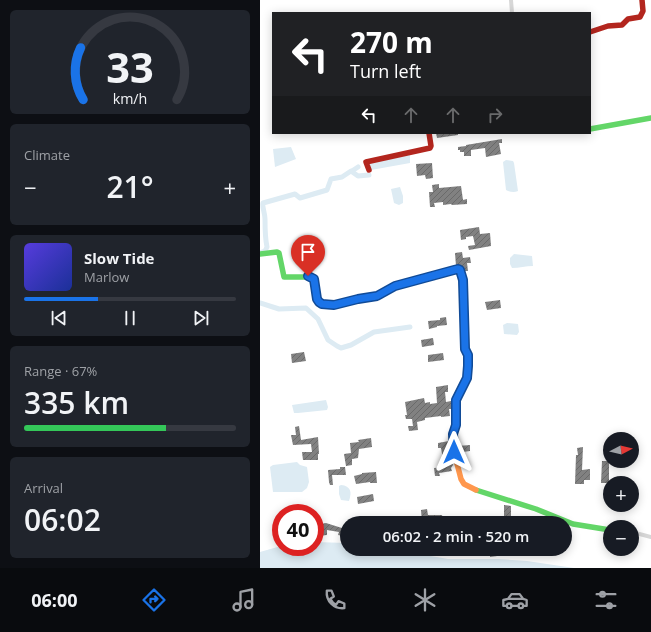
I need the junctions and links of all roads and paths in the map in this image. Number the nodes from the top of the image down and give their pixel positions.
1 (511, 0) edge
2 (642, 0) edge
3 (512, 12) edge
4 (591, 32) edge
5 (651, 118) edge
6 (591, 129) edge
7 (429, 134) edge
8 (369, 170) dead end
9 (260, 254) edge
10 (603, 529) edge
11 (639, 533) edge
12 (651, 536) edge

1 - 3 street
2 - 4 street
5 - 6 street
7 - 8 street
9 - 10 street
11 - 12 street

